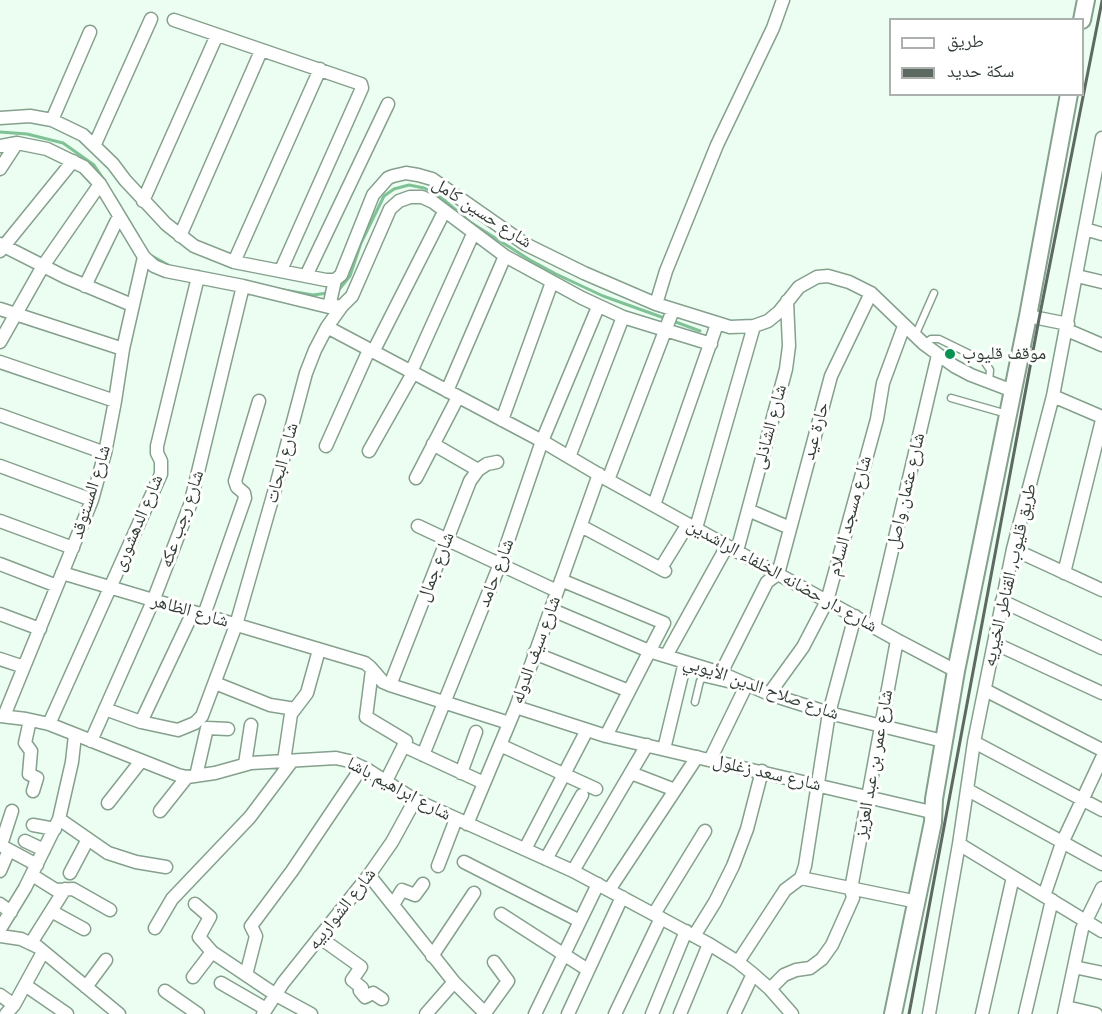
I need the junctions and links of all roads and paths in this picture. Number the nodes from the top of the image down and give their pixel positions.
1 (783, 0) edge
2 (1086, 0) edge
3 (1083, 18) edge
4 (151, 19) dead end
5 (174, 20) dead end
6 (90, 32) dead end
7 (217, 35) junction
8 (261, 51) junction
9 (320, 69) junction
10 (1069, 96) edge
11 (388, 104) dead end
12 (0, 118) edge
13 (52, 120) junction
14 (1102, 138) edge
15 (17, 143) junction
16 (95, 144) junction
17 (0, 146) edge
18 (73, 161) junction
19 (0, 169) edge
20 (1098, 182) edge
21 (100, 184) junction
22 (143, 201) junction
23 (444, 212) junction
24 (119, 216) junction
25 (1085, 229) junction
26 (473, 234) junction
27 (1102, 234) edge
28 (180, 236) junction
29 (1, 247) edge
30 (505, 256) junction
31 (144, 257) junction
32 (234, 262) junction
33 (43, 266) junction
34 (281, 270) junction
35 (306, 276) junction
36 (1077, 276) junction
37 (198, 277) junction
38 (335, 280) junction
39 (552, 282) junction
40 (1102, 282) edge
41 (85, 286) junction
42 (243, 286) junction
43 (870, 293) junction
44 (934, 293) dead end
45 (787, 301) junction
46 (656, 304) junction
47 (132, 305) junction
48 (336, 306) junction
49 (598, 307) junction
50 (0, 309) edge
51 (673, 310) junction
52 (16, 315) junction
53 (623, 316) junction
54 (1028, 316) junction
55 (717, 324) junction
56 (754, 326) junction
57 (904, 326) junction
58 (327, 327) junction
59 (1067, 327) junction
60 (665, 331) junction
61 (920, 340) junction
62 (0, 342) edge
63 (711, 344) junction
64 (1102, 345) edge
65 (123, 349) junction
66 (371, 351) junction
67 (938, 355) junction
68 (0, 362) edge
69 (412, 372) junction
70 (988, 382) junction
71 (1013, 391) junction
72 (452, 394) junction
73 (1053, 396) junction
74 (951, 398) dead end
75 (115, 401) junction
76 (259, 401) dead end
77 (1008, 414) junction
78 (0, 415) edge
79 (1102, 418) edge
80 (502, 420) junction
81 (542, 441) junction
82 (434, 444) junction
83 (326, 446) dead end
84 (369, 451) dead end
85 (105, 453) junction
86 (569, 457) junction
87 (497, 462) dead end
88 (0, 466) edge
89 (478, 470) junction
90 (604, 477) junction
91 (416, 478) dead end
92 (92, 500) junction
93 (654, 505) junction
94 (748, 510) junction
95 (0, 521) edge
96 (418, 526) dead end
97 (581, 526) junction
98 (692, 526) junction
99 (790, 528) junction
100 (447, 540) junction
101 (73, 548) junction
102 (732, 548) junction
103 (1013, 549) junction
104 (0, 564) edge
105 (500, 564) junction
106 (62, 573) junction
107 (1064, 573) junction
108 (778, 574) junction
109 (57, 586) junction
110 (559, 586) junction
111 (110, 588) junction
112 (1102, 591) edge
113 (153, 600) junction
114 (827, 601) junction
115 (1002, 601) junction
116 (550, 609) junction
117 (0, 614) edge
118 (198, 614) junction
119 (855, 616) junction
120 (236, 625) junction
121 (874, 627) junction
122 (40, 628) junction
123 (897, 640) junction
124 (994, 643) junction
125 (1102, 648) edge
126 (319, 650) junction
127 (649, 651) junction
128 (534, 653) junction
129 (666, 656) junction
130 (0, 659) edge
131 (685, 662) junction
132 (24, 667) junction
133 (372, 670) junction
134 (956, 671) junction
135 (721, 673) junction
136 (215, 683) junction
137 (390, 685) junction
138 (746, 686) junction
139 (985, 690) junction
140 (629, 691) junction
141 (1102, 693) edge
142 (769, 694) junction
143 (443, 702) junction
144 (695, 702) dead end
145 (516, 707) junction
146 (105, 709) junction
147 (295, 709) junction
148 (3, 710) edge
149 (829, 713) junction
150 (30, 720) junction
151 (141, 722) junction
152 (509, 723) junction
153 (49, 724) junction
154 (251, 725) dead end
155 (881, 726) junction
156 (228, 729) dead end
157 (586, 730) junction
158 (476, 732) dead end
159 (75, 735) junction
160 (606, 736) junction
161 (91, 741) junction
162 (943, 741) junction
163 (974, 742) junction
164 (500, 745) junction
165 (647, 745) junction
166 (404, 746) junction
167 (664, 750) junction
168 (1102, 750) edge
169 (423, 755) junction
170 (697, 757) junction
171 (1102, 758) edge
172 (141, 760) junction
173 (710, 760) junction
174 (288, 761) junction
175 (245, 764) junction
176 (362, 767) junction
177 (762, 771) junction
178 (461, 772) junction
179 (631, 773) junction
180 (564, 774) junction
181 (192, 776) junction
182 (386, 781) junction
183 (484, 783) junction
184 (819, 784) junction
185 (596, 789) dead end
186 (33, 790) dead end
187 (675, 790) junction
188 (968, 790) junction
189 (582, 795) dead end
190 (868, 795) junction
191 (1082, 799) junction
192 (415, 800) junction
193 (108, 803) dead end
194 (930, 805) junction
195 (1102, 810) edge
196 (12, 811) dead end
197 (160, 811) dead end
198 (462, 821) junction
199 (57, 824) junction
200 (33, 825) dead end
201 (705, 831) dead end
202 (88, 839) junction
203 (25, 841) dead end
204 (1062, 843) junction
205 (959, 844) junction
206 (3, 846) edge
207 (525, 849) junction
208 (44, 850) junction
209 (546, 859) junction
210 (464, 862) dead end
211 (1102, 864) edge
212 (438, 866) dead end
213 (166, 867) dead end
214 (35, 870) junction
215 (0, 871) edge
216 (573, 871) junction
217 (70, 873) dead end
218 (369, 875) junction
219 (1013, 877) junction
220 (801, 878) junction
221 (423, 884) dead end
222 (604, 887) junction
223 (1102, 888) edge
224 (65, 889) junction
225 (851, 889) junction
226 (474, 893) dead end
227 (622, 897) junction
228 (1048, 898) junction
229 (908, 900) junction
230 (0, 904) edge
231 (195, 904) dead end
232 (393, 905) junction
233 (110, 910) dead end
234 (51, 911) junction
235 (11, 912) junction
236 (501, 914) dead end
237 (657, 916) junction
238 (580, 921) junction
239 (1086, 921) junction
240 (155, 928) dead end
241 (0, 929) edge
242 (84, 929) dead end
243 (1102, 931) edge
244 (690, 934) junction
245 (0, 936) edge
246 (320, 937) junction
247 (31, 943) junction
248 (709, 944) junction
249 (43, 952) junction
250 (212, 952) junction
251 (564, 953) junction
252 (432, 956) junction
253 (106, 960) dead end
254 (494, 962) dead end
255 (738, 962) junction
256 (1074, 967) junction
257 (588, 970) junction
258 (1102, 972) edge
259 (753, 974) junction
260 (246, 975) junction
261 (193, 977) dead end
262 (454, 982) junction
263 (221, 983) dead end
264 (25, 985) junction
265 (86, 987) junction
266 (770, 989) junction
267 (165, 991) dead end
268 (0, 995) edge
269 (276, 995) junction
270 (382, 999) dead end
271 (10, 1009) edge
272 (1065, 1010) edge
273 (265, 1011) edge
274 (786, 1011) edge
275 (485, 1013) edge
276 (67, 1014) edge
277 (118, 1014) edge
278 (198, 1014) edge
279 (311, 1014) edge
280 (426, 1014) edge
281 (535, 1014) edge
282 (568, 1014) edge
283 (615, 1014) edge
284 (652, 1014) edge
285 (680, 1014) edge
286 (734, 1014) edge
287 (884, 1014) edge
288 (893, 1014) edge
289 (929, 1014) edge
290 (982, 1014) edge
291 (1025, 1014) edge
292 (1096, 1014) edge

1 - 46 street
2 - 3 main road
4 - 16 street
5 - 7 street
6 - 13 street
7 - 8 street
7 - 22 street
8 - 9 street
8 - 28 street
9 - 32 street
9 - 34 street
10 - 54 main road, طريق قليوب, القناطر الخيريه
11 - 35 street
12 - 13 street
13 - 16 street
14 - 20 street, طريق قليوب, القناطر الخيريه
15 - 17 street
15 - 18 street
15 - 19 street
16 - 22 street
18 - 21 street
18 - 29 street
20 - 25 street, طريق قليوب, القناطر الخيريه
21 - 24 street
21 - 33 street
22 - 28 street
23 - 26 street, شارع حسين كامل
23 - 48 street, شارع حسين كامل
23 - 66 street
24 - 31 street
24 - 41 street
25 - 27 street
25 - 36 street, طريق قليوب, القناطر الخيريه
26 - 30 street, شارع حسين كامل
26 - 69 street
28 - 32 street
29 - 33 street
30 - 39 street, شارع حسين كامل
30 - 72 street
31 - 37 street
31 - 47 street, شارع المستوقد
32 - 34 street
33 - 41 street
33 - 52 street
34 - 35 street
35 - 38 street
36 - 40 street
36 - 59 street, طريق قليوب, القناطر الخيريه
37 - 42 street
37 - 111 street, شارع الدهشورى
38 - 46 street, شارع حسين كامل
38 - 48 street, شارع حسين كامل
39 - 49 street, شارع حسين كامل
39 - 80 street
41 - 47 street
42 - 48 street
42 - 113 street, شارع رجب عكه
43 - 45 street
43 - 57 street
43 - 99 street, حارة عيد
44 - 61 lane
45 - 56 street
45 - 94 street, شارع الشاذلى
46 - 51 street, شارع حسين كامل
47 - 65 street, شارع المستوقد
48 - 58 street, شارع البحات
49 - 53 street, شارع حسين كامل
49 - 81 street, شارع حامد
50 - 52 street
51 - 55 street, شارع حسين كامل
51 - 60 street, شارع سيف الدوله
52 - 62 street
52 - 65 street
53 - 60 street, شارع حسين كامل
53 - 86 street
54 - 59 street
54 - 71 main road, طريق قليوب, القناطر الخيريه
55 - 56 street, شارع حسين كامل
55 - 63 street
56 - 98 street
57 - 61 street
57 - 114 street, شارع مسجد السلام
58 - 66 street, شارع دار حضانه الخلفاء الراشدين
58 - 120 street, شارع البحات
59 - 64 street
59 - 73 street, طريق قليوب, القناطر الخيريه
60 - 63 street, شارع حسين كامل
60 - 90 street, شارع سيف الدوله
61 - 67 street
61 - 70 lane
63 - 93 street
65 - 75 street, شارع المستوقد
66 - 69 street, شارع دار حضانه الخلفاء الراشدين
66 - 83 street
67 - 70 street
67 - 121 street, شارع عثمان واصل
68 - 75 street
69 - 72 street, شارع دار حضانه الخلفاء الراشدين
69 - 84 street
70 - 71 street
71 - 77 main road, طريق قليوب, القناطر الخيريه
72 - 80 street, شارع دار حضانه الخلفاء الراشدين
72 - 82 street
73 - 79 street
73 - 103 street, طريق قليوب, القناطر الخيريه
74 - 77 lane
75 - 85 street, شارع المستوقد
76 - 118 street
77 - 134 main road, طريق قليوب, القناطر الخيريه
78 - 85 street
79 - 107 street
80 - 81 street, شارع دار حضانه الخلفاء الراشدين
81 - 86 street, شارع دار حضانه الخلفاء الراشدين
81 - 105 street, شارع حامد
82 - 89 street
82 - 91 street
85 - 92 street, شارع المستوقد
86 - 90 street, شارع دار حضانه الخلفاء الراشدين
87 - 89 street
88 - 92 street
89 - 100 street, شارع جمال
90 - 93 street, شارع دار حضانه الخلفاء الراشدين
90 - 97 street, شارع سيف الدوله
92 - 101 street, شارع المستوقد
93 - 98 street, شارع دار حضانه الخلفاء الراشدين
94 - 99 street
94 - 102 street, شارع الشاذلى
95 - 101 street
96 - 100 street
97 - 98 street
97 - 110 street, شارع سيف الدوله
98 - 102 street, شارع دار حضانه الخلفاء الراشدين
99 - 108 street, حارة عيد
100 - 105 street
100 - 137 street, شارع جمال
101 - 106 street, شارع المستوقد
102 - 108 street, شارع دار حضانه الخلفاء الراشدين
102 - 129 street, شارع الشاذلى
103 - 107 street
103 - 115 street, طريق قليوب, القناطر الخيريه
104 - 109 street
105 - 110 street
105 - 143 street, شارع حامد
106 - 109 street, شارع المستوقد
106 - 111 street, شارع الظاهر
107 - 112 street
108 - 114 street, شارع دار حضانه الخلفاء الراشدين
108 - 135 street
109 - 122 street, شارع المستوقد
110 - 116 street, شارع سيف الدوله
110 - 127 street
111 - 113 street, شارع الظاهر
111 - 153 street, شارع الدهشورى
113 - 118 street, شارع الظاهر
113 - 146 street, شارع رجب عكه
114 - 119 street, شارع دار حضانه الخلفاء الراشدين
114 - 142 street, شارع مسجد السلام
115 - 124 street, طريق قليوب, القناطر الخيريه
115 - 125 street
116 - 127 street, شارع صلاح الدين الأيوبي
116 - 128 street, شارع سيف الدوله
117 - 122 street
118 - 120 street, شارع الظاهر
118 - 151 street
119 - 121 street, شارع دار حضانه الخلفاء الراشدين
119 - 149 street
120 - 126 street, شارع الظاهر
120 - 136 street, شارع البحات
121 - 123 street, شارع دار حضانه الخلفاء الراشدين
122 - 132 street, شارع المستوقد
123 - 134 street, شارع دار حضانه الخلفاء الراشدين
123 - 155 street, شارع عمر بن عبد العزيز
124 - 139 street, طريق قليوب, القناطر الخيريه
124 - 141 street
126 - 133 street, شارع الظاهر
126 - 147 street
127 - 129 street, شارع صلاح الدين الأيوبي
127 - 140 street
128 - 140 street
128 - 145 street, شارع سيف الدوله
129 - 131 street, شارع صلاح الدين الأيوبي
130 - 132 street
131 - 135 street, شارع صلاح الدين الأيوبي
131 - 167 street
132 - 148 street, شارع المستوقد
133 - 137 street, شارع الظاهر
133 - 166 street
134 - 162 main road, طريق قليوب, القناطر الخيريه
135 - 138 street, شارع صلاح الدين الأيوبي
136 - 147 street
136 - 151 street, شارع البحات
137 - 143 street
138 - 142 street, شارع صلاح الدين الأيوبي
138 - 144 lane
138 - 173 street
139 - 163 street, طريق قليوب, القناطر الخيريه
139 - 168 street
140 - 160 street
142 - 149 street, شارع صلاح الدين الأيوبي
143 - 152 street
143 - 169 street, شارع حامد
145 - 152 street, شارع سيف الدوله
145 - 157 street, شارع سعد زغلول
146 - 151 street, شارع البحات
146 - 161 street, شارع رجب عكه
147 - 174 street
148 - 150 street
149 - 155 street, شارع صلاح الدين الأيوبي
149 - 184 street
150 - 153 street
150 - 186 street
152 - 164 street, شارع سيف الدوله
153 - 159 street
154 - 175 street
155 - 162 street, شارع صلاح الدين الأيوبي
155 - 190 street, شارع عمر بن عبد العزيز
156 - 181 street
157 - 160 street, شارع سعد زغلول
157 - 180 street
158 - 178 street
159 - 161 street
159 - 199 street
160 - 165 street, شارع سعد زغلول
161 - 172 street
162 - 194 main road, طريق قليوب, القناطر الخيريه
163 - 188 street, طريق قليوب, القناطر الخيريه
163 - 191 street
164 - 180 street
164 - 183 street, شارع سيف الدوله
165 - 167 street, شارع سعد زغلول
165 - 179 street
166 - 169 street
166 - 182 street
167 - 170 street, شارع سعد زغلول
169 - 178 street
170 - 173 street, شارع سعد زغلول
170 - 187 street
171 - 191 street
172 - 181 street
172 - 193 street
173 - 177 street, شارع سعد زغلول
174 - 175 street, شارع ابراهيم باشا
174 - 176 street, شارع ابراهيم باشا
174 - 240 street
175 - 181 street, شارع ابراهيم باشا
176 - 182 street, شارع ابراهيم باشا
176 - 260 street
177 - 184 street, شارع سعد زغلول
177 - 244 street
178 - 183 street
179 - 187 street
179 - 216 street
180 - 185 street
180 - 207 street
181 - 197 street
182 - 192 street, شارع ابراهيم باشا
183 - 198 street, شارع سيف الدوله
184 - 190 street, شارع سعد زغلول
184 - 220 street
187 - 222 street
188 - 204 street
188 - 205 street, طريق قليوب, القناطر الخيريه
189 - 209 street
190 - 194 street, شارع سعد زغلول
190 - 225 street, شارع عمر بن عبد العزيز
191 - 195 street
191 - 204 street
192 - 198 street, شارع ابراهيم باشا
192 - 218 street, شارع الشواربيه
194 - 229 main road, طريق قليوب, القناطر الخيريه
194 - 288 main road, طريق قليوب, القناطر الخيريه
196 - 206 street
198 - 207 street, شارع ابراهيم باشا
198 - 212 street, شارع سيف الدوله
199 - 200 street
199 - 202 street
199 - 208 street
201 - 237 street
202 - 213 street
202 - 217 street
203 - 208 street
204 - 211 street
204 - 228 street
205 - 219 street
205 - 289 street, طريق قليوب, القناطر الخيريه
206 - 214 street
206 - 215 street
207 - 209 street, شارع ابراهيم باشا
208 - 214 street
209 - 216 street, شارع ابراهيم باشا
210 - 238 street
214 - 224 street
214 - 235 street
216 - 222 street, شارع ابراهيم باشا
218 - 232 street
218 - 246 street, شارع الشواربيه
219 - 228 street
219 - 290 street
220 - 225 street
220 - 255 street
221 - 232 street
222 - 227 street, شارع ابراهيم باشا
222 - 238 street
223 - 239 street
224 - 233 street
224 - 234 street
225 - 229 street
225 - 266 street, شارع عمر بن عبد العزيز
226 - 252 street
227 - 237 street, شارع ابراهيم باشا
227 - 257 street
228 - 239 street
228 - 291 street
229 - 287 main road, طريق قليوب, القناطر الخيريه
230 - 235 street
231 - 250 street
232 - 252 street
234 - 242 street
234 - 247 street
235 - 241 street
236 - 251 street
237 - 244 street, شارع ابراهيم باشا
237 - 283 street
238 - 251 street
239 - 243 street
239 - 256 street
244 - 248 street, شارع ابراهيم باشا
244 - 284 street
245 - 247 street
246 - 269 street, شارع الشواربيه
246 - 270 street
247 - 249 street
248 - 255 street, شارع ابراهيم باشا
248 - 285 street
249 - 264 street
249 - 265 street
250 - 260 street
250 - 261 street
251 - 257 street
251 - 281 street
252 - 262 street
253 - 265 street
254 - 275 street
255 - 259 street, شارع ابراهيم باشا
256 - 258 street
256 - 272 street
257 - 282 street
259 - 266 street, شارع ابراهيم باشا
259 - 286 street
260 - 269 street
262 - 275 street
262 - 280 street
263 - 273 street
264 - 271 street
264 - 276 street
265 - 277 street
266 - 274 street, شارع ابراهيم باشا
267 - 278 street
268 - 271 street
269 - 273 street, شارع الشواربيه
269 - 279 street
272 - 292 street

